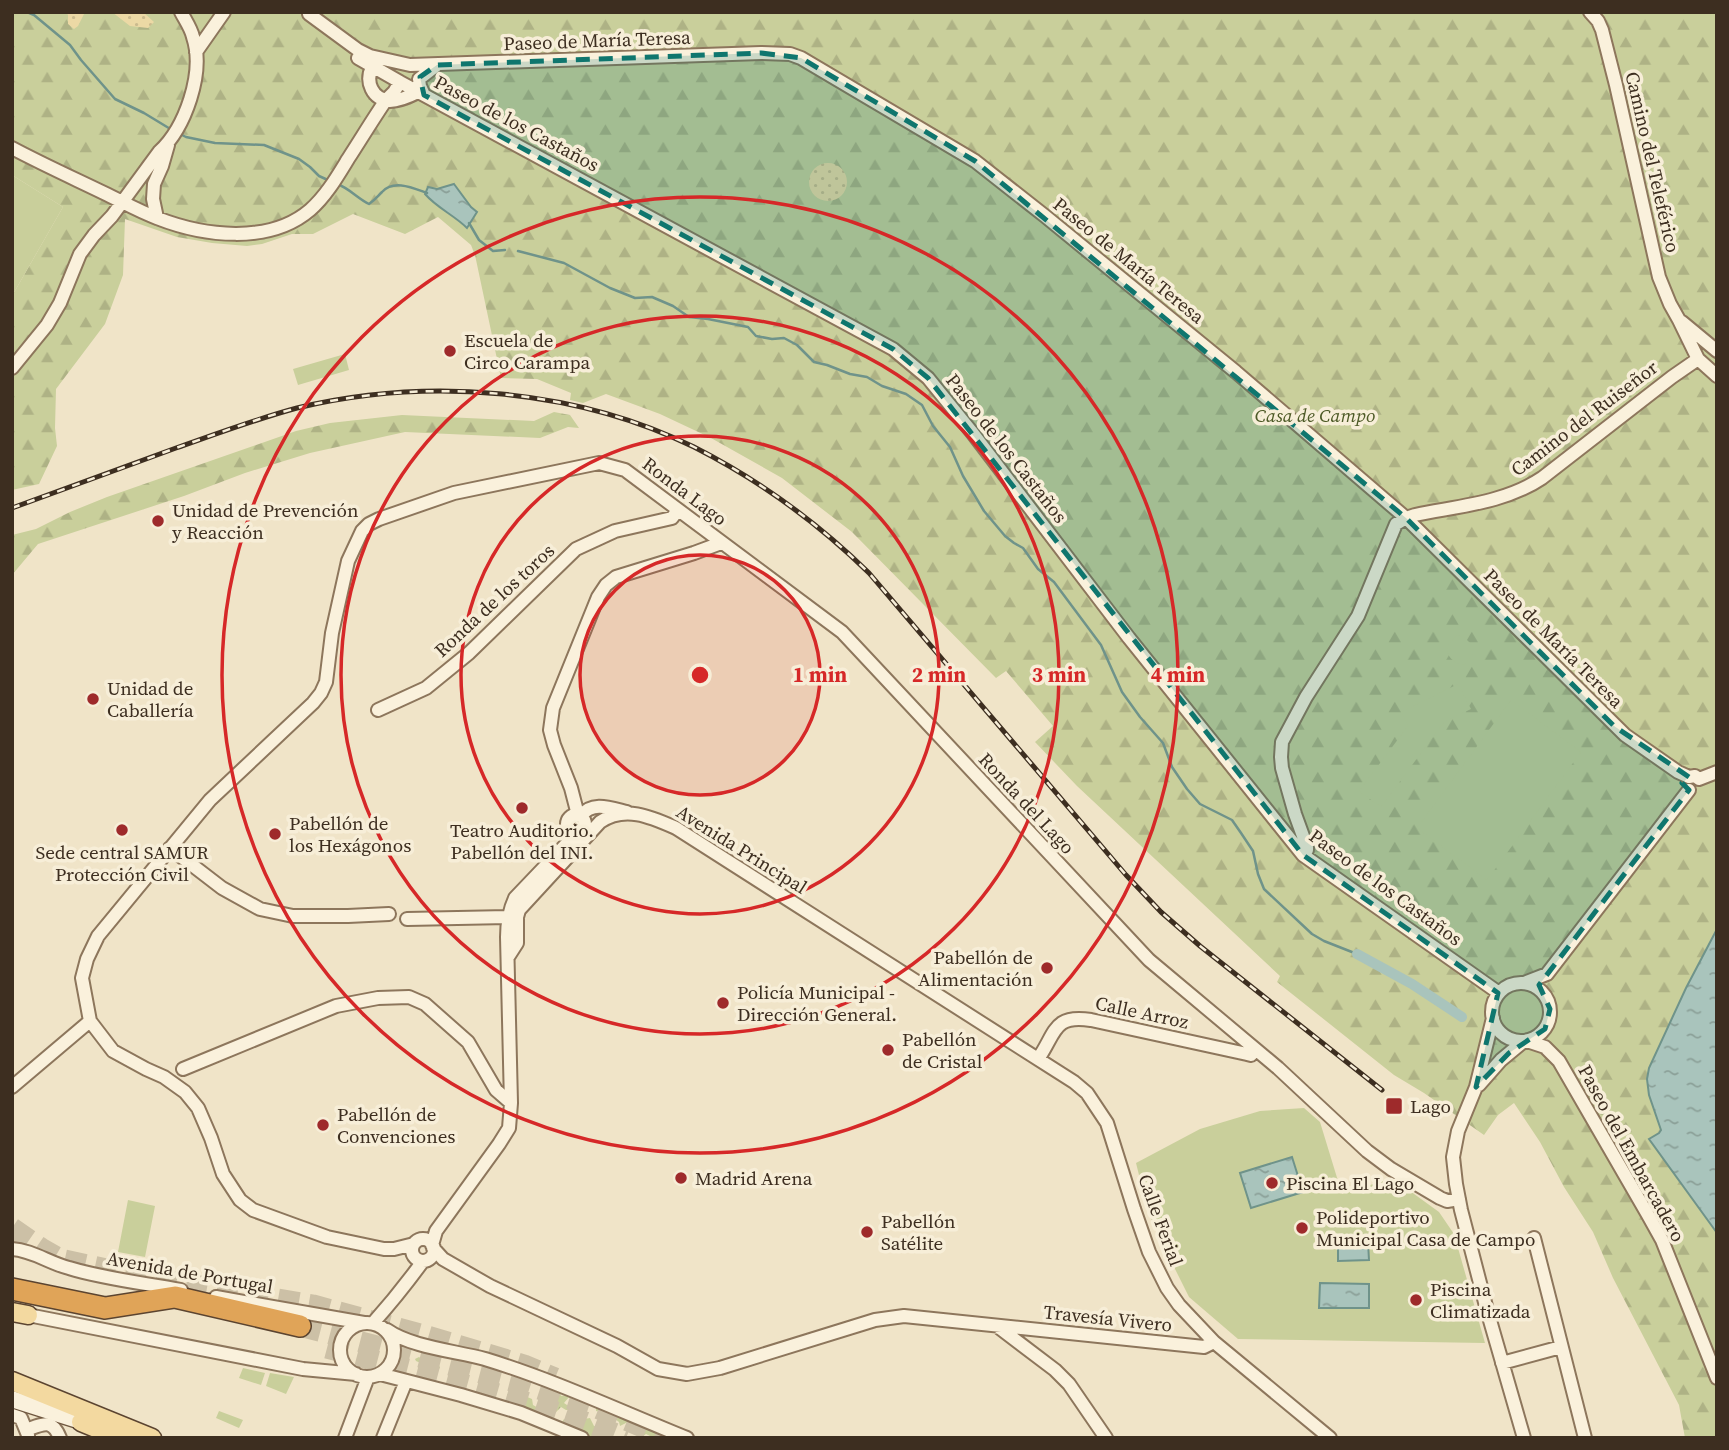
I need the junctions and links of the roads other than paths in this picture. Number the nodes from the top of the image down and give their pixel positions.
1 (181, 12) edge
2 (224, 12) edge
3 (1590, 12) edge
4 (308, 13) edge
5 (214, 24) junction
6 (193, 36) junction
7 (196, 52) junction
8 (375, 63) junction
9 (438, 65) junction
10 (424, 66) junction
11 (401, 83) junction
12 (421, 93) junction
13 (386, 100) junction
14 (170, 140) junction
15 (12, 148) edge
16 (123, 202) junction
17 (157, 218) junction
18 (1679, 320) junction
19 (1717, 351) edge
20 (1698, 359) junction
21 (12, 368) edge
22 (1716, 375) edge
23 (678, 510) junction
24 (1406, 518) junction
25 (697, 525) junction
26 (721, 542) junction
27 (694, 553) junction
28 (378, 710) dead end
29 (1717, 772) edge
30 (1694, 778) junction
31 (627, 813) junction
32 (579, 816) junction
33 (170, 848) junction
34 (1303, 855) junction
35 (389, 914) dead end
36 (508, 917) junction
37 (407, 919) dead end
38 (508, 957) junction
39 (1547, 974) junction
40 (1524, 983) junction
41 (1499, 993) junction
42 (1548, 1001) junction
43 (1493, 1018) junction
44 (90, 1021) junction
45 (1525, 1041) junction
46 (1255, 1050) junction
47 (1038, 1059) junction
48 (183, 1069) dead end
49 (12, 1087) edge
50 (1476, 1087) junction
51 (511, 1103) junction
52 (1459, 1199) junction
53 (1534, 1238) dead end
54 (12, 1240) edge
55 (18, 1249) edge
56 (425, 1252) junction
57 (12, 1289) edge
58 (18, 1309) edge
59 (376, 1326) junction
60 (997, 1326) junction
61 (1214, 1342) junction
62 (1561, 1347) junction
63 (1502, 1363) junction
64 (12, 1371) edge
65 (368, 1375) junction
66 (1717, 1378) edge
67 (12, 1381) edge
68 (406, 1381) junction
69 (12, 1394) edge
70 (12, 1399) edge
71 (12, 1415) edge
72 (75, 1419) junction
73 (27, 1430) edge
74 (119, 1435) edge
75 (60, 1438) edge
76 (152, 1438) edge
77 (345, 1438) edge
78 (383, 1438) edge
79 (582, 1438) edge
80 (687, 1438) edge
81 (1106, 1438) edge
82 (1330, 1438) edge
83 (1524, 1438) edge
84 (1585, 1438) edge

1 - 6 street
2 - 5 street
3 - 18 street, Camino del Teleférico
4 - 8 street, Paseo de los Castaños
5 - 6 street
5 - 7 street
6 - 7 street
7 - 14 street
8 - 10 street, Paseo de María Teresa
8 - 11 street, Paseo de los Castaños
8 - 13 street
9 - 10 street, Paseo de María Teresa
9 - 12 street
9 - 24 street, Paseo de María Teresa
10 - 11 street
11 - 12 street, Paseo de los Castaños
11 - 13 street
12 - 13 street
12 - 34 street, Paseo de los Castaños
13 - 17 street
14 - 16 street
14 - 17 street
15 - 16 street
16 - 17 street
16 - 21 street
18 - 19 street
18 - 20 street, Camino del Teleférico
20 - 22 street
20 - 24 street, Camino del Ruiseñor
23 - 25 street, Ronda Lago
23 - 28 street, Ronda de los toros
23 - 33 street, Ronda Lago
24 - 30 street, Paseo de María Teresa
24 - 34 street
25 - 26 street, Ronda Lago
25 - 27 street
26 - 27 street
26 - 46 street, Ronda del Lago
27 - 32 street
29 - 30 street
30 - 39 street
31 - 32 street, Avenida Principal
31 - 38 street
31 - 47 street, Avenida Principal
32 - 36 street
33 - 35 street
33 - 44 street
34 - 41 street, Paseo de los Castaños
36 - 37 street
36 - 38 street
38 - 51 street
39 - 40 street
39 - 42 street
40 - 41 street
40 - 42 street
41 - 43 street
42 - 45 street
43 - 45 street
43 - 50 street
44 - 49 street
44 - 56 street
45 - 50 street
45 - 66 street, Paseo del Embarcadero
46 - 47 street, Calle Arroz
46 - 52 street, Ronda del Lago
47 - 61 street, Calle Ferial
48 - 51 street
50 - 52 street
51 - 56 street
52 - 63 street
53 - 62 street
54 - 55 street, Avenida de Portugal
55 - 59 street, Avenida de Portugal
56 - 59 street
56 - 60 street, Travesía Vivero
57 - 58 highway
58 - 65 street
59 - 65 street
59 - 65 street
59 - 80 street, Avenida de Portugal
60 - 61 street, Travesía Vivero
60 - 81 street
61 - 82 street, Calle Ferial
62 - 63 street
62 - 84 street
63 - 83 street
64 - 74 main road
65 - 68 street
65 - 77 street
67 - 74 main road
68 - 78 street
68 - 79 street
69 - 72 main road
70 - 72 main road
71 - 73 street
72 - 74 main road
73 - 75 street
74 - 76 main road

